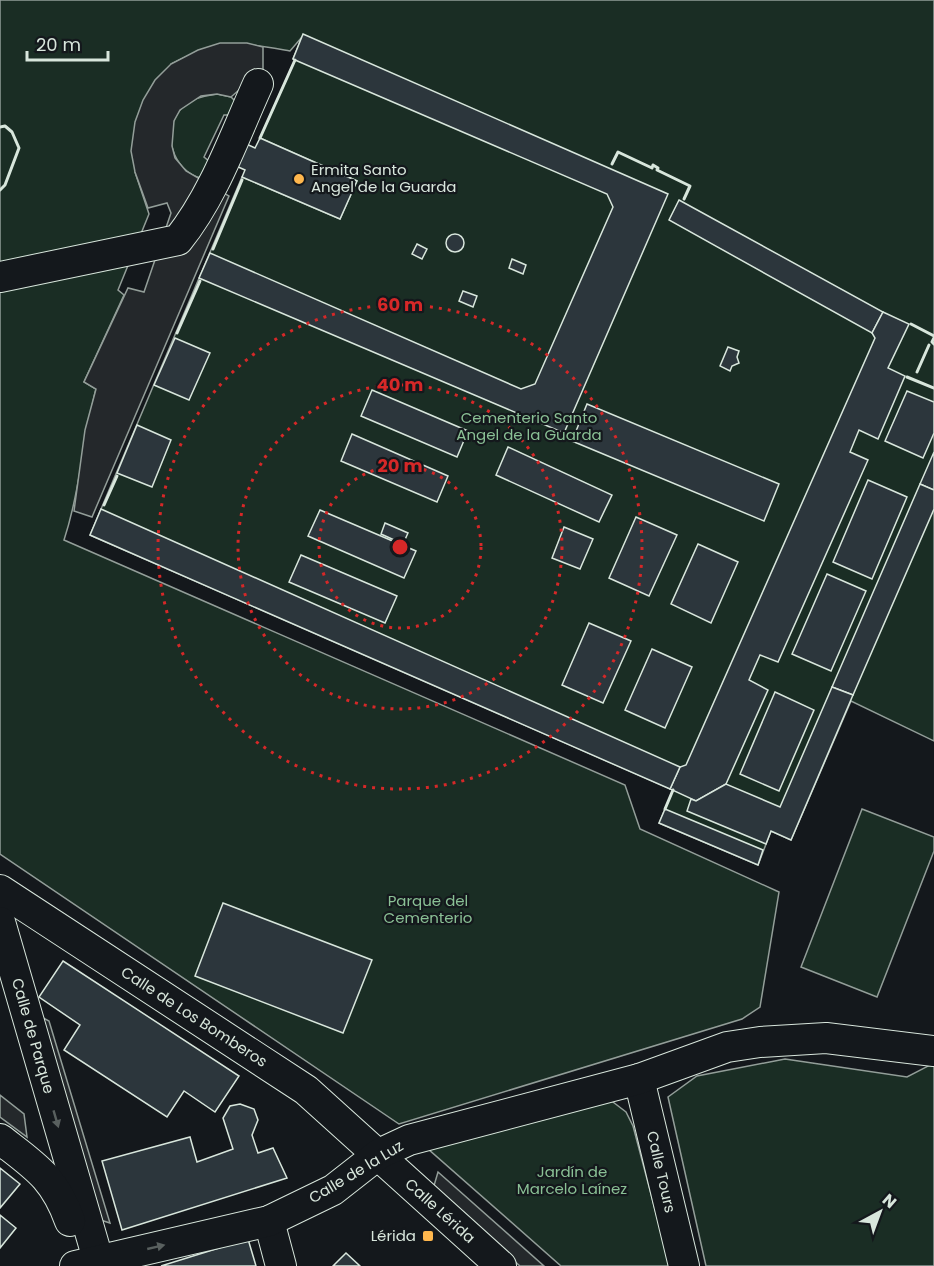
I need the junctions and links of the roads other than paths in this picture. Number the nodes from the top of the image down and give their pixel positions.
1 (258, 84) dead end
2 (0, 277) edge
3 (0, 890) edge
4 (0, 922) edge
5 (934, 1052) edge
6 (639, 1079) junction
7 (0, 1139) edge
8 (65, 1150) junction
9 (380, 1154) junction
10 (42, 1172) junction
11 (268, 1221) junction
12 (90, 1264) edge
13 (281, 1266) edge
14 (501, 1266) edge
15 (684, 1266) edge

1 - 2 street
3 - 9 street, Calle de Los Bomberos
4 -> 8 street, Calle de Parque
5 - 6 street, Calle de la Luz
6 - 9 street, Calle de la Luz
6 - 15 street, Calle Tours
7 - 10 street
8 - 10 street
8 - 12 street, Calle de Parque
9 - 11 street, Calle de la Luz
9 - 14 street, Calle Lérida
10 - 12 street
12 -> 11 street, Calle de la Luz
11 - 13 street

